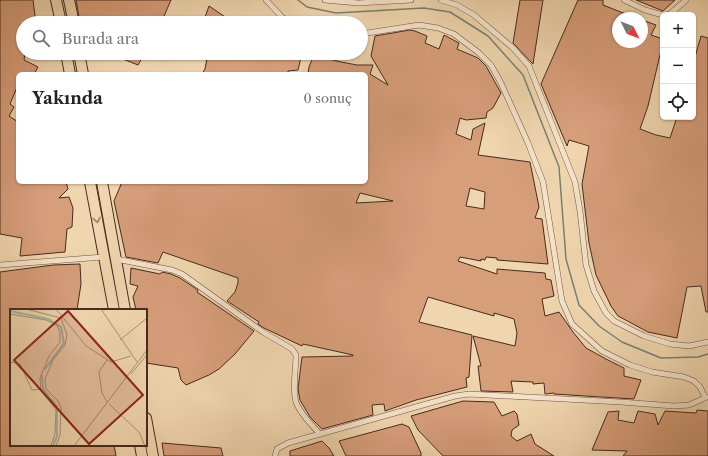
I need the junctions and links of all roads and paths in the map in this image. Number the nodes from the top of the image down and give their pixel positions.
1 (56, 0) edge
2 (69, 0) edge
3 (266, 0) edge
4 (325, 0) edge
5 (411, 0) edge
6 (441, 0) edge
7 (624, 0) edge
8 (686, 0) edge
9 (459, 2) edge
10 (672, 12) edge
11 (660, 14) edge
12 (59, 16) edge
13 (72, 16) edge
14 (281, 16) edge
15 (368, 33) edge
16 (67, 60) edge
17 (80, 60) edge
18 (70, 72) edge
19 (83, 72) edge
20 (90, 184) edge
21 (102, 184) edge
22 (103, 256) junction
23 (116, 259) junction
24 (0, 265) edge
25 (114, 309) edge
26 (125, 309) edge
27 (708, 342) edge
28 (708, 390) edge
29 (706, 397) edge
30 (147, 423) edge
31 (320, 434) junction
32 (140, 446) edge
33 (142, 456) edge
34 (153, 456) edge
35 (275, 456) edge

1 - 12 highway
2 - 13 highway
3 - 14 street
4 - 5 street
6 - 9 street
7 - 11 street
8 - 10 street
9 - 27 street
15 - 29 street
16 - 18 highway
17 - 19 highway
20 -> 22 highway
21 - 23 highway
22 - 24 street
22 - 25 highway
23 - 26 highway
23 - 31 street
28 - 29 street
29 - 31 street
30 - 34 highway
31 - 35 street
32 - 33 highway

